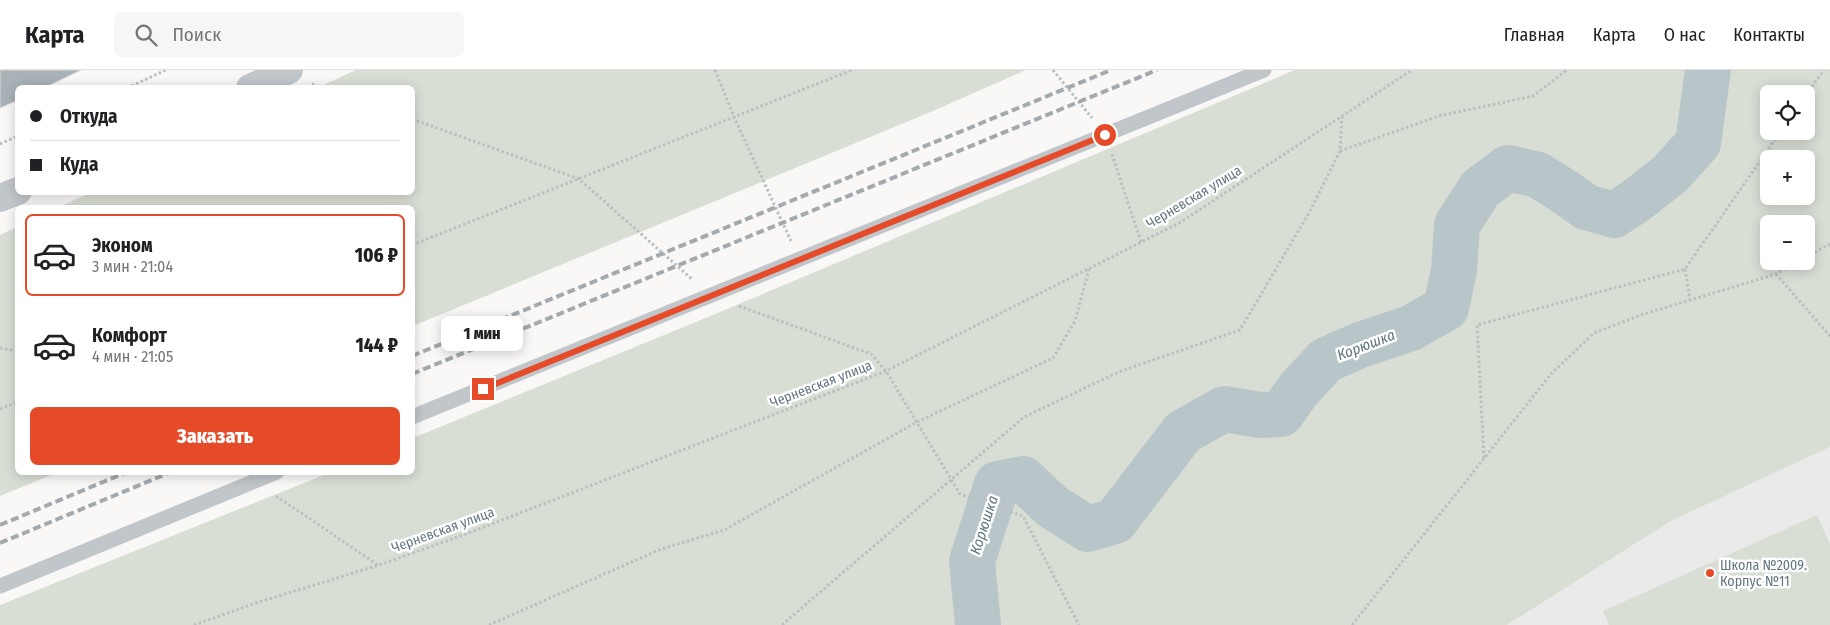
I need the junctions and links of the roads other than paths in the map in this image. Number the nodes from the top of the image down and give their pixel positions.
1 (289, 70) edge
2 (1264, 70) edge
3 (256, 85) edge
4 (15, 191) edge
5 (0, 198) edge
6 (415, 416) edge
7 (270, 475) edge
8 (0, 586) edge

1 - 3 street
2 - 6 lane
4 - 5 street
7 - 8 lane

